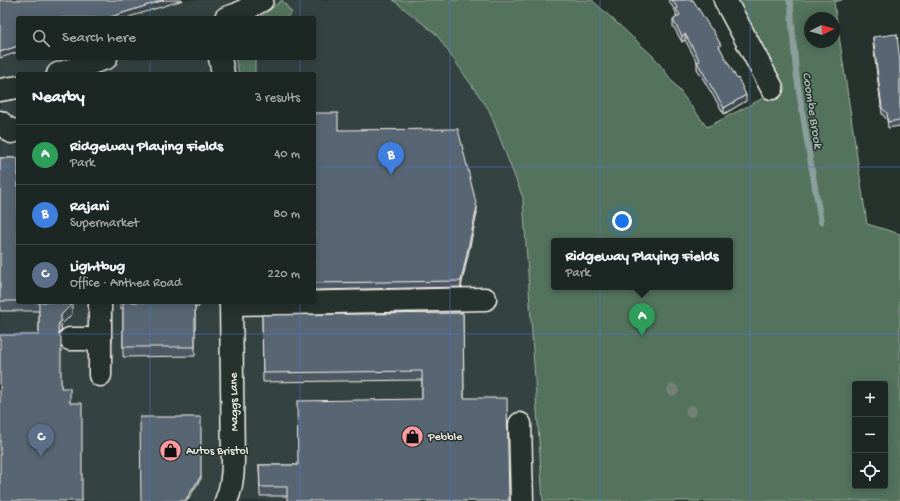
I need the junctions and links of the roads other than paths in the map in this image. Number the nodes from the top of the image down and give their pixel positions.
1 (262, 0) edge
2 (725, 0) edge
3 (232, 16) edge
4 (102, 60) edge
5 (220, 60) edge
6 (85, 70) edge
7 (72, 72) edge
8 (223, 72) edge
9 (16, 87) edge
10 (772, 88) dead end
11 (0, 90) edge
12 (0, 122) edge
13 (16, 131) edge
14 (485, 299) dead end
15 (316, 302) edge
16 (100, 304) edge
17 (231, 304) edge
18 (70, 339) dead end
19 (100, 339) junction
20 (100, 375) dead end
21 (520, 424) dead end
22 (226, 501) edge
23 (522, 501) edge

1 - 3 street
2 - 10 street
4 - 6 street
5 - 8 street
6 - 7 street
9 - 11 street
12 - 13 street
14 - 15 street
16 - 19 street
17 - 22 street, Maggs Lane
18 - 19 street
19 - 20 street
21 - 23 street

